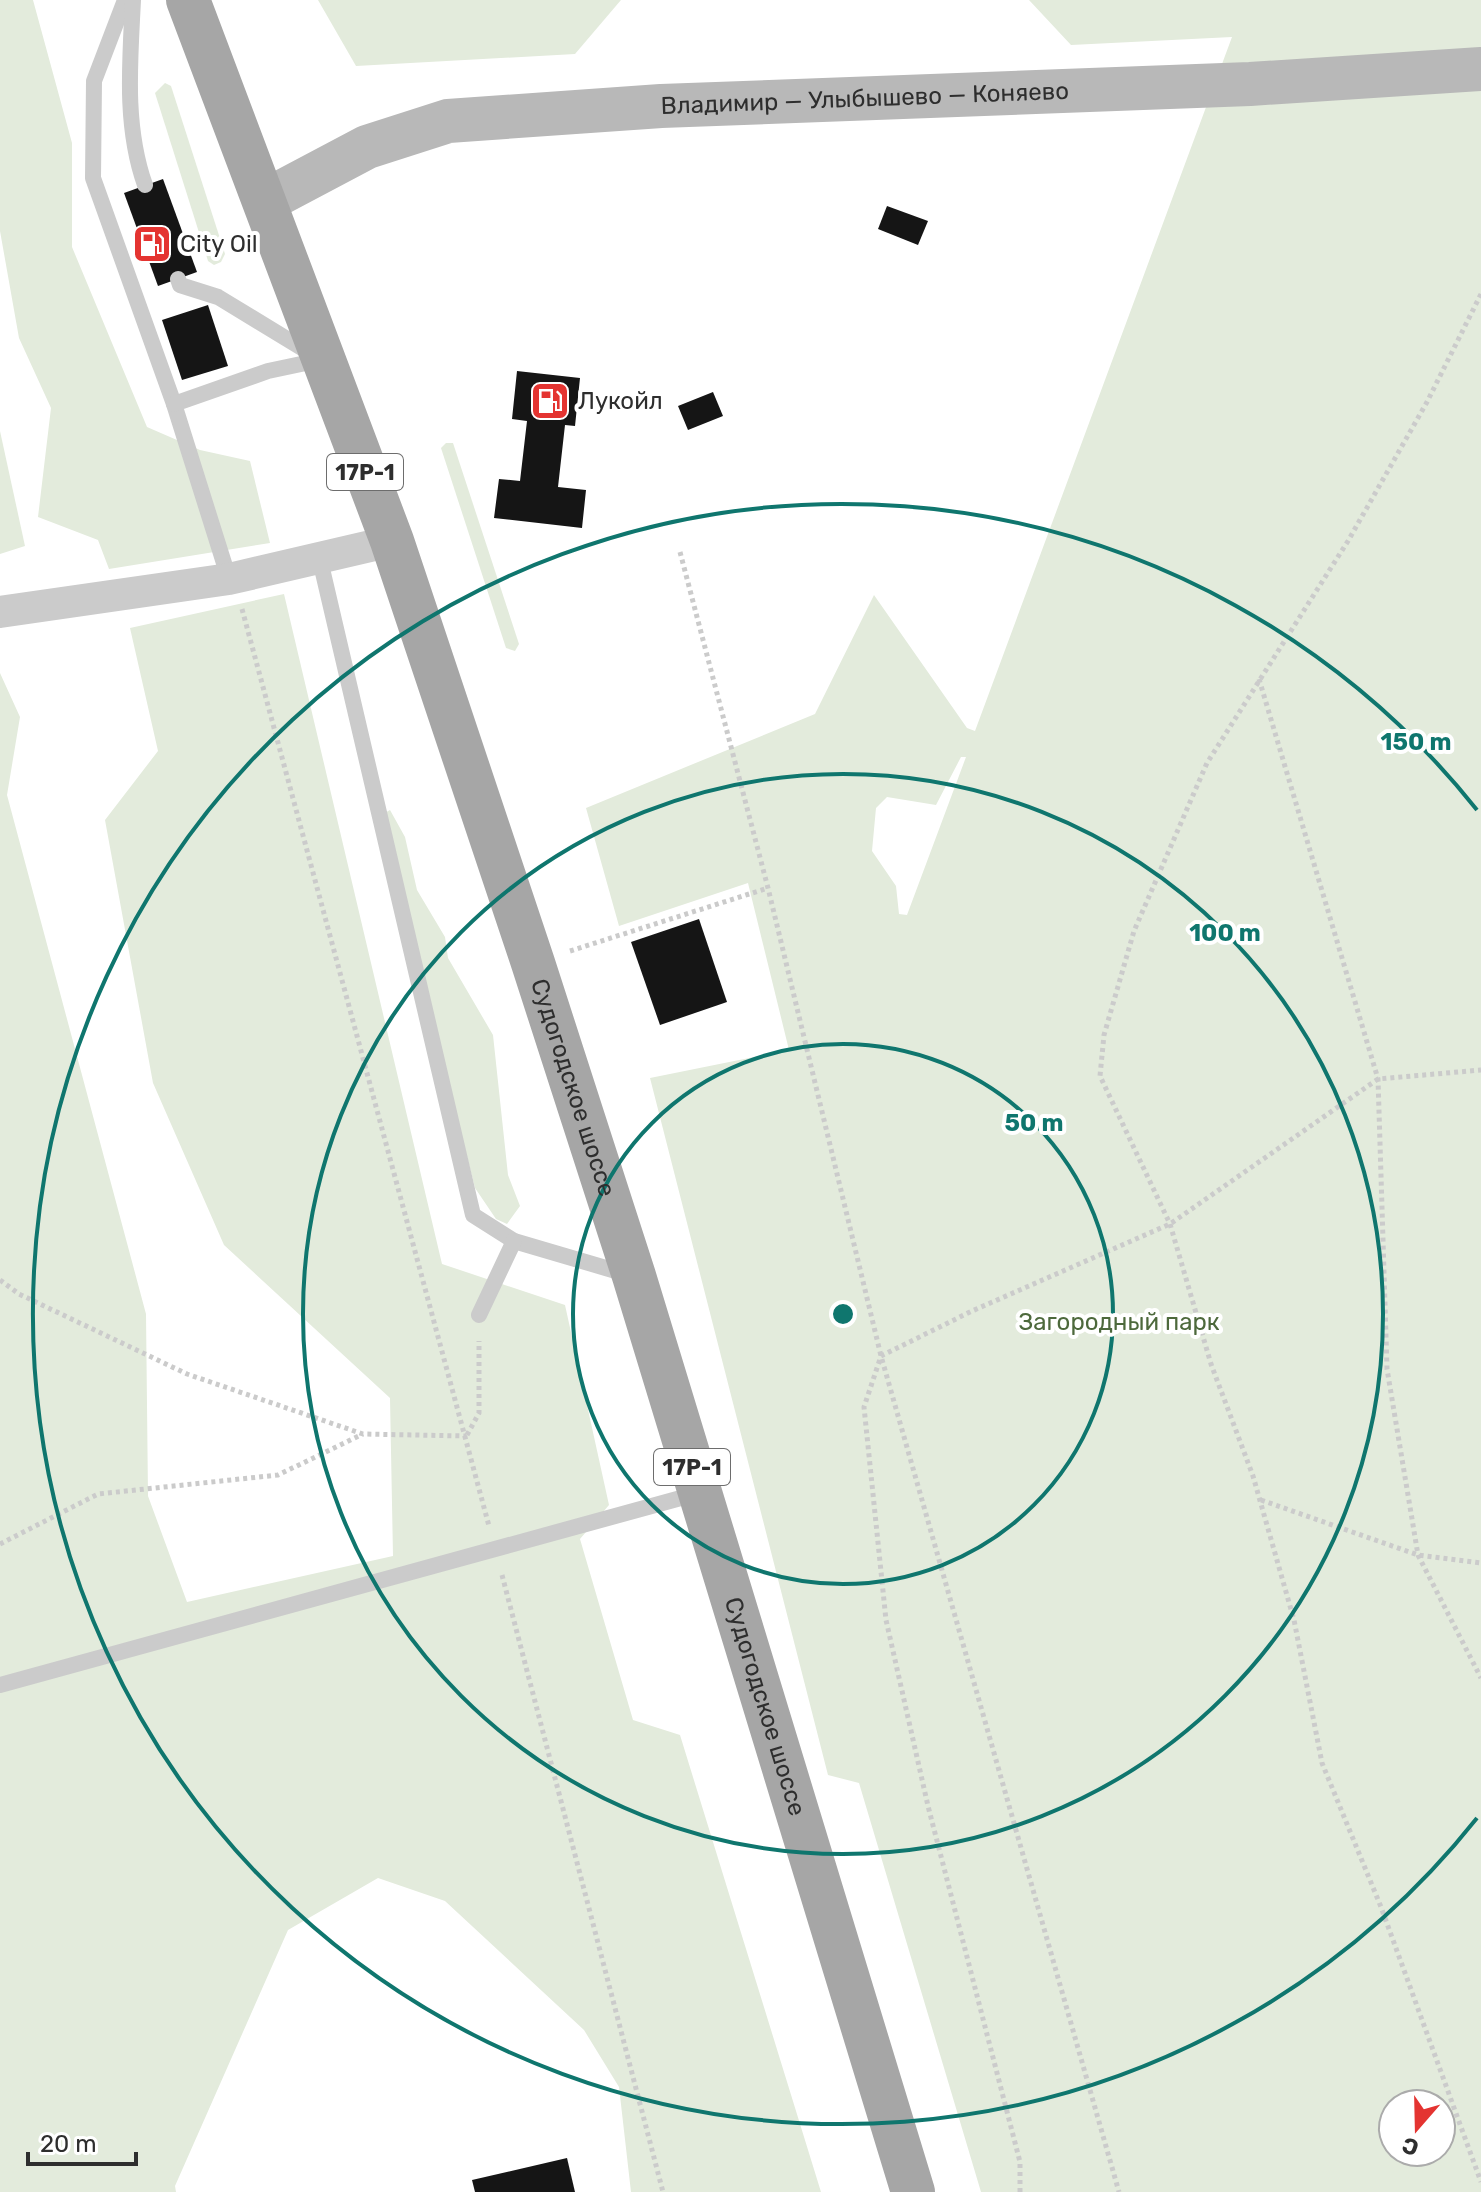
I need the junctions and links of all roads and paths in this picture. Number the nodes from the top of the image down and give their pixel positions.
1 (125, 0) edge
2 (133, 0) edge
3 (188, 0) edge
4 (1481, 69) edge
5 (145, 185) dead end
6 (265, 201) junction
7 (178, 279) dead end
8 (1481, 294) edge
9 (321, 360) junction
10 (174, 404) junction
11 (392, 541) junction
12 (680, 552) dead end
13 (320, 560) junction
14 (229, 579) junction
15 (0, 612) edge
16 (1259, 679) junction
17 (768, 888) junction
18 (533, 963) junction
19 (1481, 1070) edge
20 (1378, 1079) junction
21 (1170, 1224) junction
22 (514, 1241) junction
23 (634, 1276) junction
24 (0, 1280) edge
25 (479, 1315) joint
26 (881, 1356) junction
27 (363, 1434) junction
28 (466, 1436) junction
29 (700, 1493) junction
30 (1260, 1500) junction
31 (0, 1544) edge
32 (495, 1549) junction
33 (1418, 1555) junction
34 (1481, 1563) edge
35 (1481, 1678) edge
36 (0, 1685) edge
37 (1481, 2182) edge
38 (663, 2192) edge
39 (913, 2192) edge
40 (1020, 2192) edge
41 (1119, 2192) edge

1 - 10 lane
2 - 5 lane
3 - 6 main road, Судогодское шоссе / 17Р-1
4 - 6 main road, Владимир — Улыбышево — Коняево
6 - 9 main road, Судогодское шоссе / 17Р-1
7 - 9 lane
8 - 16 path
9 - 10 lane
9 - 11 main road, Судогодское шоссе / 17Р-1
10 - 14 lane
11 - 13 street
11 - 18 main road, Судогодское шоссе / 17Р-1
12 - 17 path
13 - 14 street
13 - 22 lane
14 - 15 street
14 - 28 path
16 - 20 path
16 - 21 path
17 - 18 path
17 - 26 path
18 - 23 main road, Судогодское шоссе / 17Р-1
19 - 20 path
20 - 21 path
20 - 33 path
21 - 26 path
21 - 30 path
22 - 23 lane
22 - 25 lane
23 - 29 main road, Судогодское шоссе / 17Р-1
24 - 27 path
25 - 28 path
26 - 40 path
26 - 41 path
27 - 28 path
27 - 31 path
28 - 32 path
29 - 32 lane
29 - 39 main road, Судогодское шоссе / 17Р-1
30 - 33 path
30 - 37 path
32 - 36 lane
32 - 38 path
33 - 34 path
33 - 35 path

